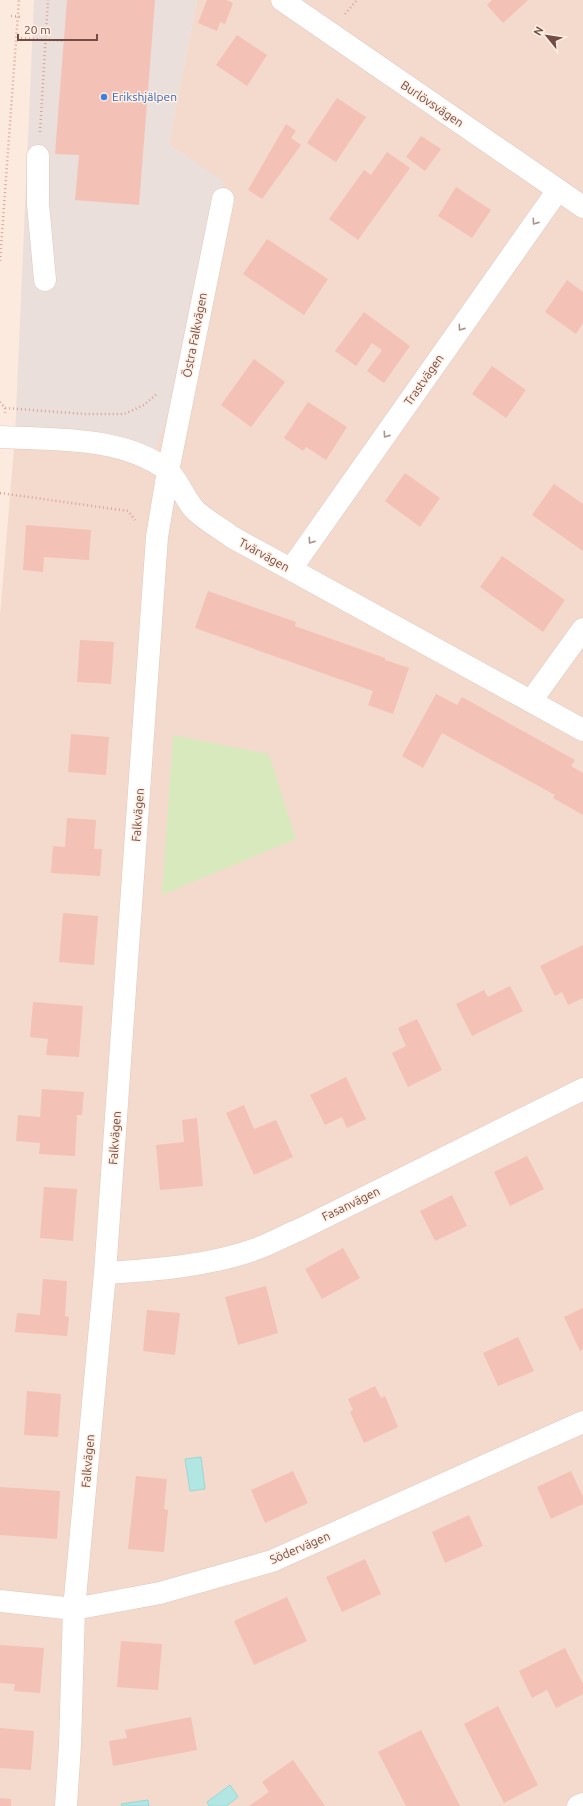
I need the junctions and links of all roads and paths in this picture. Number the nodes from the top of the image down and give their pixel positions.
1 (19, 0) edge
2 (48, 0) edge
3 (282, 0) edge
4 (11, 16) dead end
5 (18, 16) junction
6 (23, 17) dead end
7 (17, 38) junction
8 (46, 40) junction
9 (64, 41) dead end
10 (38, 156) joint
11 (558, 190) junction
12 (223, 199) dead end
13 (583, 207) edge
14 (0, 261) edge
15 (45, 280) dead end
16 (161, 391) dead end
17 (5, 408) dead end
18 (0, 437) edge
19 (168, 471) junction
20 (0, 493) edge
21 (157, 537) junction
22 (291, 569) junction
23 (583, 629) edge
24 (531, 701) junction
25 (583, 730) edge
26 (583, 1089) edge
27 (105, 1273) junction
28 (583, 1422) edge
29 (0, 1601) edge
30 (74, 1609) junction
31 (583, 1804) edge
32 (66, 1806) edge
33 (578, 1806) edge

1 - 5 path
2 - 8 path
3 - 11 street, Burlövsvägen
4 - 5 path
5 - 6 path
5 - 7 path
7 - 8 path
7 - 14 path
8 - 9 path
8 - 10 path
10 - 15 street
11 - 13 street, Burlövsvägen
11 -> 22 street, Trastvägen
12 - 19 street, Östra Falkvägen
16 - 17 path
18 - 19 street, Tvärvägen
19 - 21 street, Falkvägen
19 - 22 street, Tvärvägen
20 - 21 path
21 - 27 street, Falkvägen
22 - 24 street, Tvärvägen
23 - 24 street
24 - 25 street, Tvärvägen
26 - 27 street, Fasanvägen
27 - 30 street, Falkvägen
28 - 30 street, Södervägen
29 - 30 street, Södervägen
30 - 32 street, Falkvägen
31 - 33 street

